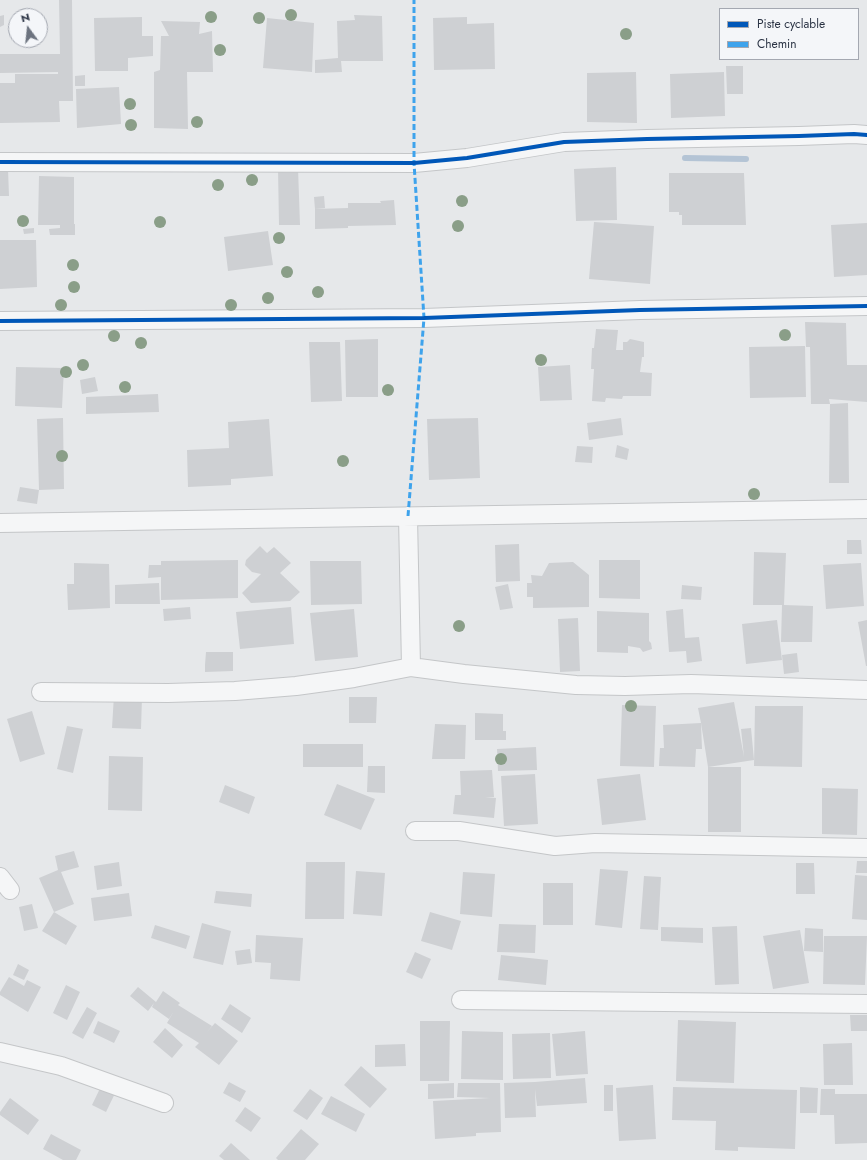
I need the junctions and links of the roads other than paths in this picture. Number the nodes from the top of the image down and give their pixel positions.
1 (867, 135) edge
2 (0, 162) edge
3 (867, 306) edge
4 (0, 321) edge
5 (867, 509) edge
6 (408, 516) junction
7 (0, 523) edge
8 (411, 667) junction
9 (867, 690) edge
10 (40, 692) dead end
11 (415, 832) dead end
12 (867, 848) edge
13 (461, 1000) dead end
14 (867, 1004) edge
15 (0, 1052) edge
16 (164, 1103) dead end

1 - 2 street
3 - 4 street
5 - 6 street
6 - 7 street
6 - 8 street
8 - 9 street
8 - 10 street
11 - 12 street
13 - 14 street
15 - 16 street

